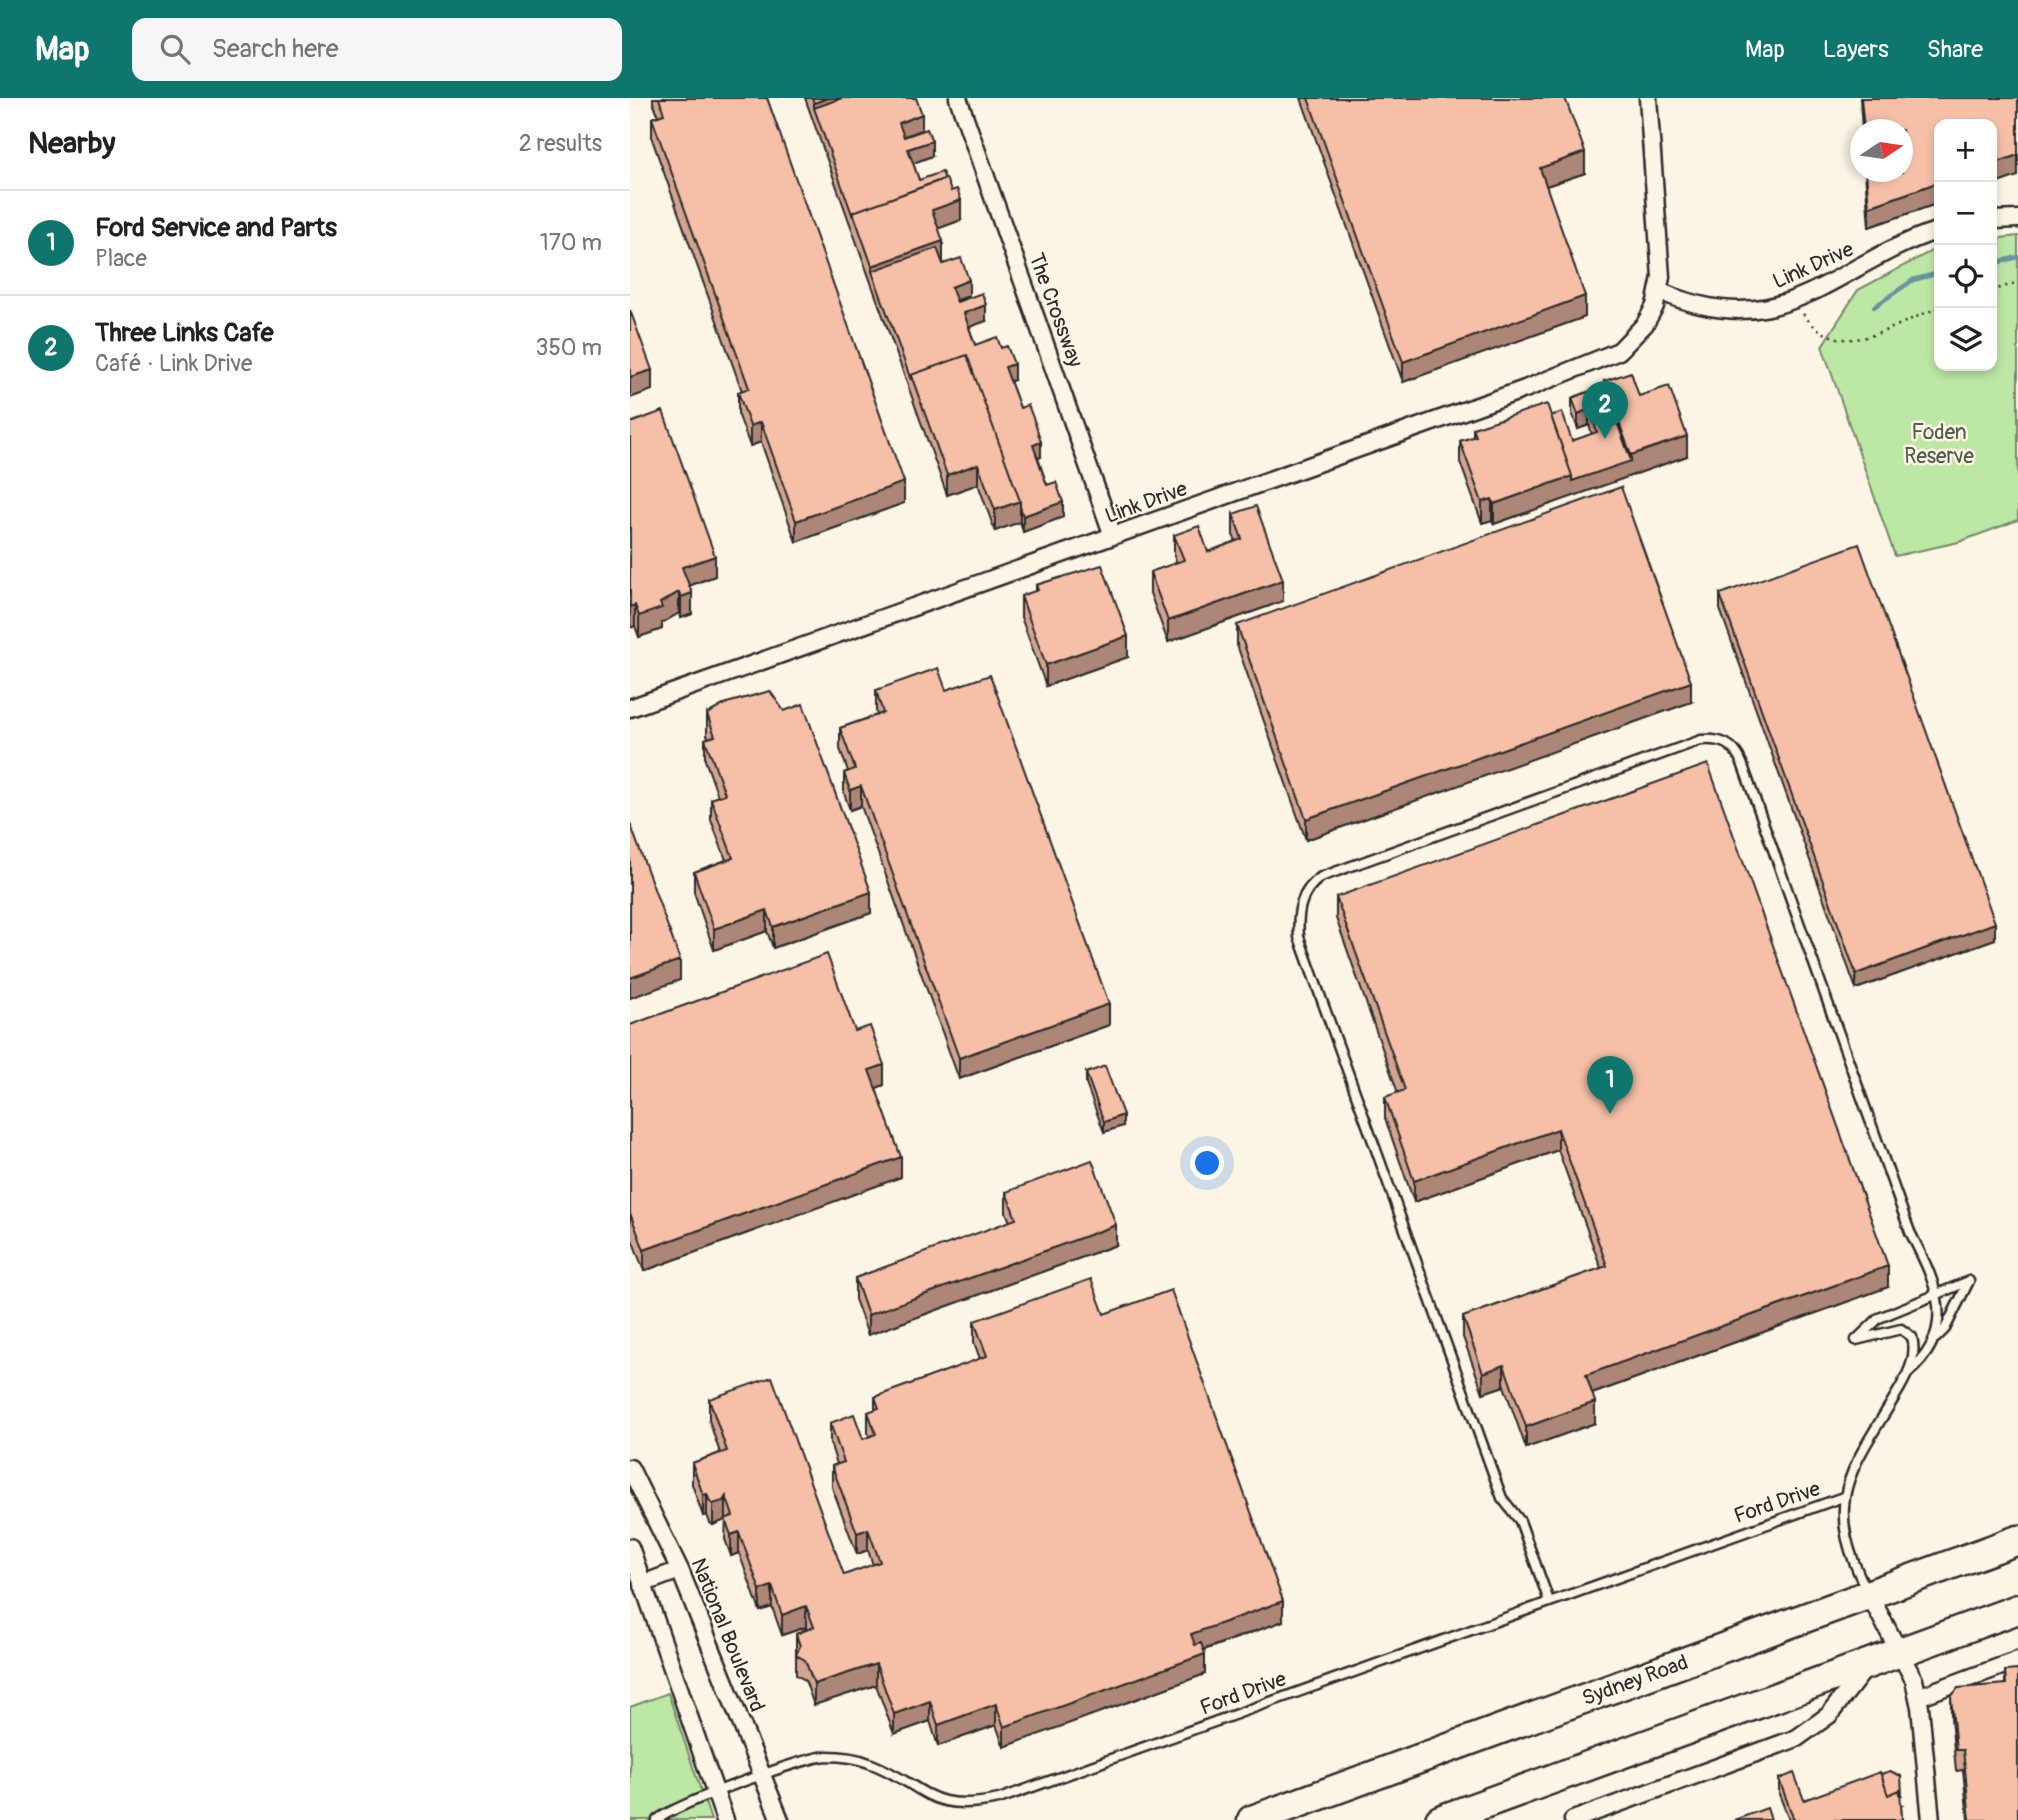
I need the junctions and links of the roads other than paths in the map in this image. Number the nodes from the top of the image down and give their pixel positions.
1 (958, 98) edge
2 (1648, 98) edge
3 (2018, 219) edge
4 (1997, 220) edge
5 (1934, 232) edge
6 (1657, 299) junction
7 (1113, 536) junction
8 (630, 709) edge
9 (1938, 1295) junction
10 (1897, 1310) junction
11 (1900, 1329) junction
12 (1931, 1342) junction
13 (1908, 1373) junction
14 (630, 1468) edge
15 (1843, 1497) junction
16 (2018, 1540) edge
17 (630, 1547) edge
18 (680, 1570) junction
19 (642, 1584) junction
20 (1869, 1594) junction
21 (1549, 1601) junction
22 (2018, 1609) edge
23 (1902, 1651) junction
24 (2018, 1660) edge
25 (1868, 1664) junction
26 (1918, 1697) junction
27 (763, 1775) junction
28 (716, 1793) junction
29 (657, 1820) edge
30 (725, 1820) edge
31 (780, 1820) edge
32 (1252, 1820) edge
33 (1440, 1820) edge
34 (1573, 1820) edge
35 (1931, 1820) edge

1 - 7 street, The Crossway
2 - 6 street
3 - 4 street
5 - 6 street, Link Drive
6 - 7 street, Link Drive
7 - 8 street, Link Drive
9 - 10 lane
9 - 12 lane
9 - 12 lane
9 - 21 lane
10 - 11 lane
10 - 11 lane
11 - 13 lane
12 - 13 lane
13 - 15 lane
14 - 18 street, National Boulevard
15 - 20 lane
15 - 21 lane, Ford Drive
16 - 20 highway, Sydney Road
17 - 19 street
18 - 19 street
18 - 27 street, National Boulevard
19 - 28 street
20 - 23 street
20 - 32 highway, Sydney Road
21 - 27 lane, Ford Drive
22 - 23 highway
23 - 25 highway
23 - 26 street
24 - 26 street
25 - 33 highway
25 - 34 street
26 - 35 street
27 - 28 lane, Ford Drive
27 - 31 street, National Boulevard
28 - 29 lane, Ford Drive
28 - 30 street

